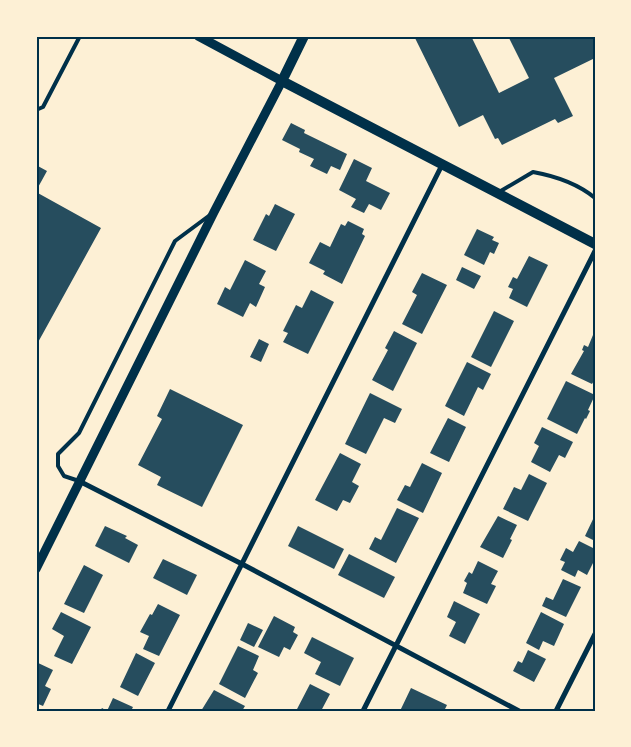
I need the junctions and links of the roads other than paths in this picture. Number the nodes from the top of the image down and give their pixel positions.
1 (80, 36) edge
2 (198, 36) edge
3 (304, 36) edge
4 (282, 81) junction
5 (36, 110) edge
6 (442, 164) junction
7 (497, 193) junction
8 (595, 198) edge
9 (214, 212) junction
10 (595, 244) edge
11 (595, 251) edge
12 (81, 482) junction
13 (242, 564) junction
14 (36, 569) edge
15 (595, 634) edge
16 (396, 646) junction
17 (168, 711) edge
18 (363, 711) edge
19 (519, 711) edge
20 (556, 711) edge

1 - 5 lane
2 - 4 street
3 - 4 main road
4 - 6 main road
4 - 9 street
6 - 7 main road
6 - 13 street
7 - 8 lane
7 - 10 main road
9 - 12 street
9 - 12 lane
11 - 16 street
12 - 13 street
12 - 14 street
13 - 16 street
13 - 17 street
15 - 20 street
16 - 18 street
16 - 19 street

